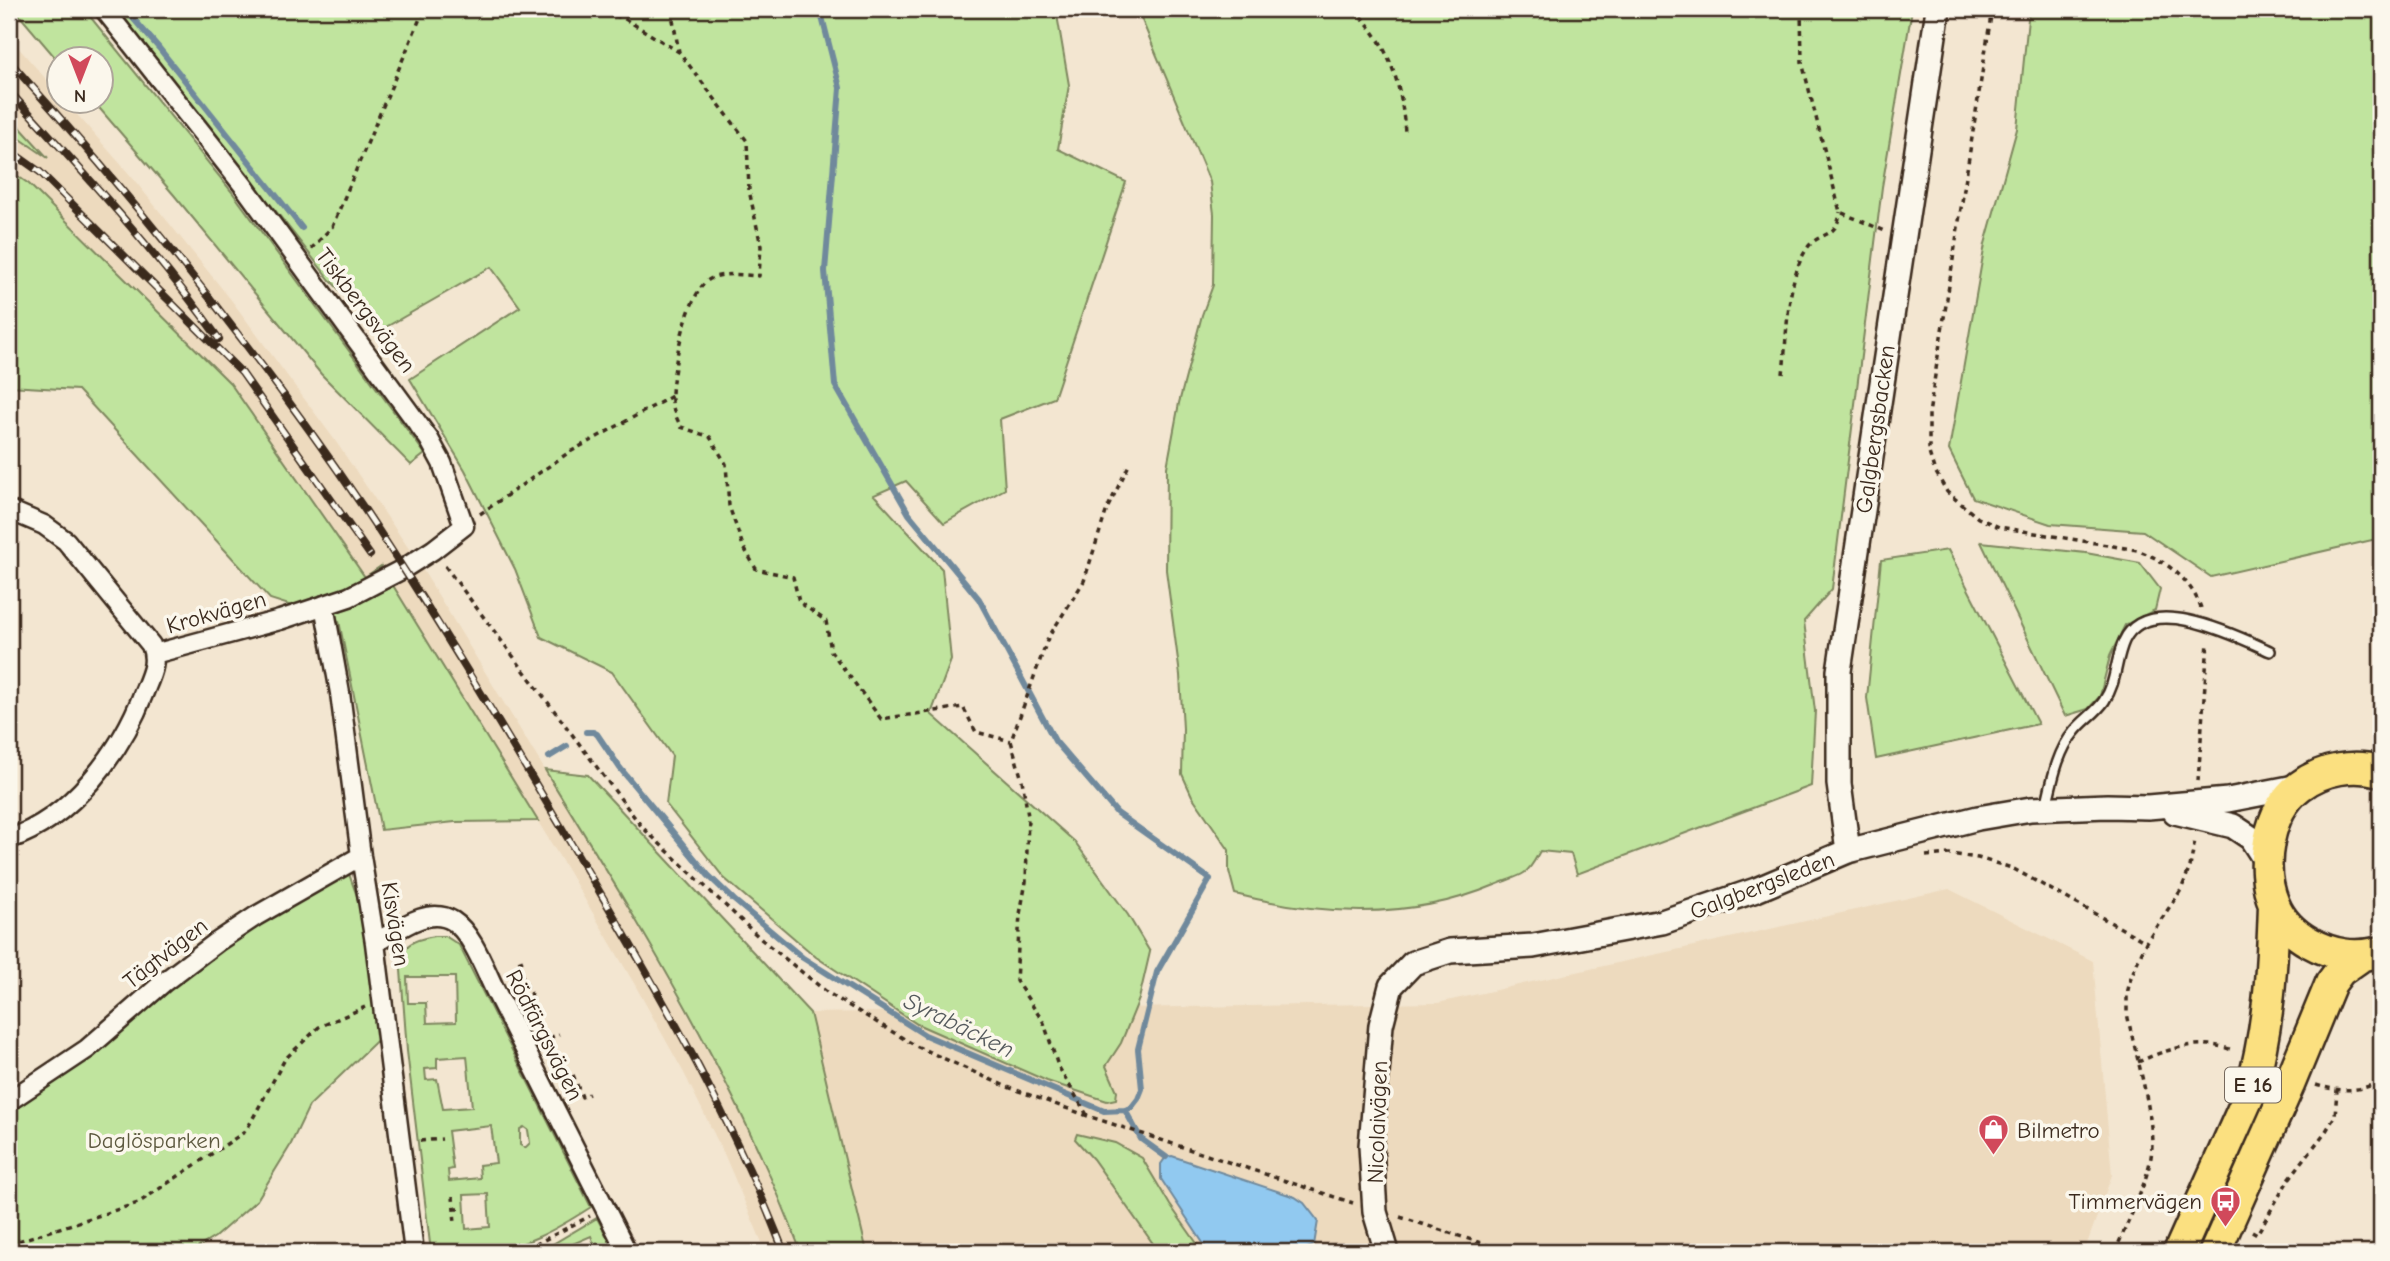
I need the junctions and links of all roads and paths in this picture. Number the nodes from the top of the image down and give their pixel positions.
1 (104, 9) edge
2 (435, 9) edge
3 (596, 9) edge
4 (671, 9) edge
5 (1354, 9) edge
6 (1801, 9) edge
7 (1938, 9) edge
8 (1992, 9) edge
9 (424, 10) edge
10 (679, 51) junction
11 (1405, 132) dead end
12 (1840, 212) junction
13 (1903, 239) junction
14 (299, 261) junction
15 (1783, 374) dead end
16 (672, 396) junction
17 (1129, 465) dead end
18 (9, 510) edge
19 (464, 526) junction
20 (433, 550) junction
21 (324, 605) junction
22 (2207, 626) junction
23 (2270, 650) dead end
24 (155, 654) junction
25 (1011, 741) junction
26 (2381, 748) edge
27 (2368, 769) edge
28 (2300, 786) junction
29 (2197, 787) dead end
30 (2148, 807) junction
31 (2046, 808) junction
32 (2195, 831) dead end
33 (9, 839) edge
34 (1848, 851) junction
35 (361, 856) junction
36 (1916, 856) dead end
37 (2267, 863) junction
38 (2274, 904) junction
39 (375, 943) junction
40 (2146, 943) junction
41 (2371, 955) edge
42 (523, 960) dead end
43 (1390, 990) joint
44 (383, 999) junction
45 (534, 1001) dead end
46 (2242, 1054) dead end
47 (2138, 1062) junction
48 (573, 1075) dead end
49 (2381, 1081) edge
50 (2308, 1083) dead end
51 (2337, 1090) junction
52 (589, 1094) dead end
53 (9, 1101) edge
54 (1088, 1116) junction
55 (453, 1196) dead end
56 (454, 1209) junction
57 (464, 1209) dead end
58 (605, 1209) junction
59 (1385, 1213) junction
60 (2230, 1219) junction
61 (455, 1224) dead end
62 (1397, 1224) dead end
63 (9, 1244) edge
64 (414, 1252) edge
65 (517, 1252) edge
66 (627, 1252) edge
67 (1387, 1252) edge
68 (1509, 1252) edge
69 (2115, 1252) edge
70 (2179, 1252) edge
71 (2215, 1252) edge

1 - 14 street, Tiskbergsvägen
2 - 9 path
3 - 10 path
4 - 10 path
5 - 11 path
6 - 12 path
7 - 13 street, Galgbergsbacken
8 - 22 path
9 - 14 path
10 - 16 path
12 - 13 path
12 - 15 path
13 - 34 street, Galgbergsbacken
14 - 19 street, Tiskbergsvägen
16 - 19 path
16 - 25 path
17 - 25 path
18 - 24 street
19 - 20 street
20 - 21 street
20 - 54 path
21 - 24 street, Krokvägen
21 - 35 street, Kisvägen
22 - 23 lane
22 - 29 path
22 - 31 lane
24 - 33 street, Krokvägen
25 - 54 path
26 - 27 highway, E 16
27 - 28 highway, E 16
28 - 30 street, Galgbergsleden
28 - 37 highway, E 16
30 - 31 street, Galgbergsleden
30 - 37 street, Galgbergsleden
31 - 34 street, Galgbergsleden
32 - 40 path
34 - 43 street, Galgbergsleden
35 - 39 street, Kisvägen
35 - 53 street, Tägtvägen
36 - 40 path
37 - 38 highway, E 16
38 - 41 highway, E 16
38 - 70 highway, E 16
39 - 44 street, Kisvägen
39 - 58 street, Rödfärgsvägen
40 - 47 path
41 - 60 highway, E 16
42 - 45 path
43 - 59 street, Nicolaivägen
44 - 63 path
44 - 64 street, Kisvägen
46 - 47 path
47 - 69 path
48 - 52 path
49 - 51 path
50 - 51 path
51 - 60 path
54 - 59 path
55 - 56 path
56 - 57 path
56 - 61 path
58 - 65 path
58 - 66 street, Rödfärgsvägen
59 - 62 path
59 - 67 street, Nicolaivägen
59 - 68 path
60 - 71 highway, E 16

